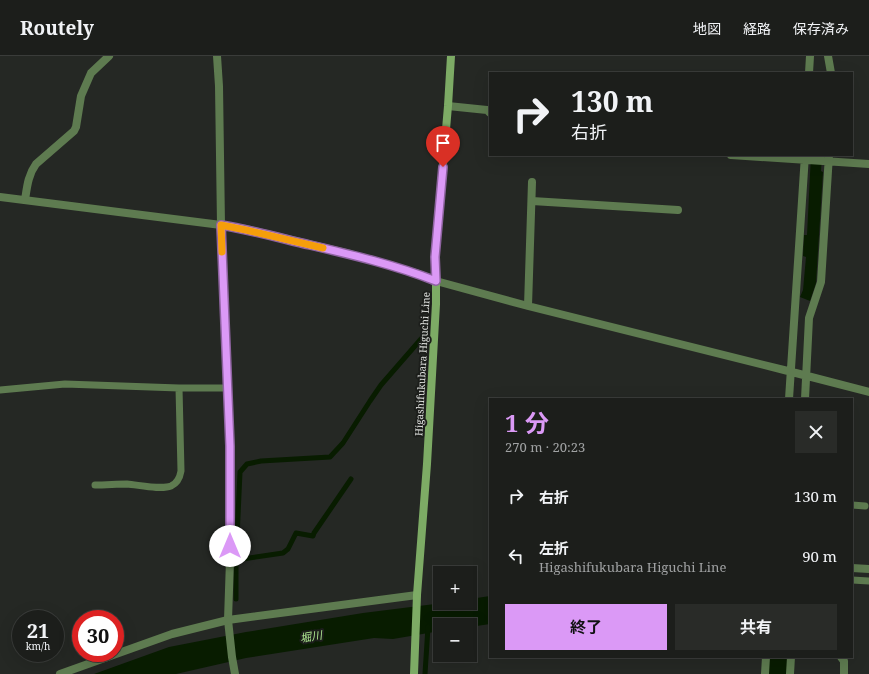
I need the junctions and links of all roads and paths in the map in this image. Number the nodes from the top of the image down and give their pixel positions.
1 (109, 56) edge
2 (217, 56) edge
3 (451, 56) edge
4 (810, 56) edge
5 (828, 56) edge
6 (809, 72) edge
7 (831, 72) edge
8 (448, 106) junction
9 (489, 112) edge
10 (756, 156) edge
11 (806, 158) edge
12 (827, 159) edge
13 (869, 164) edge
14 (532, 182) dead end
15 (0, 197) edge
16 (25, 200) junction
17 (532, 201) junction
18 (678, 210) dead end
19 (221, 225) junction
20 (436, 281) junction
21 (528, 306) junction
22 (792, 372) junction
23 (806, 375) junction
24 (179, 388) junction
25 (227, 388) junction
26 (0, 390) edge
27 (869, 392) edge
28 (789, 398) edge
29 (805, 398) edge
30 (95, 485) dead end
31 (853, 505) edge
32 (865, 506) dead end
33 (853, 568) edge
34 (869, 569) edge
35 (853, 580) edge
36 (869, 581) edge
37 (417, 599) junction
38 (228, 620) junction
39 (766, 658) edge
40 (791, 658) edge
41 (842, 658) edge
42 (60, 674) edge
43 (235, 674) edge
44 (414, 674) edge
45 (765, 674) edge
46 (790, 674) edge
47 (844, 674) edge

1 - 16 street
2 - 19 street
3 - 8 main road, Higashifukubara Higuchi Line
4 - 6 street
5 - 7 street
8 - 9 street
8 - 20 main road, Higashifukubara Higuchi Line
10 - 11 street
11 - 12 street
11 - 22 street
12 - 13 street
12 - 23 street
14 - 17 street
15 - 16 street
16 - 19 street
17 - 18 street
17 - 21 street
19 - 20 street
19 - 25 street
20 - 21 street
20 - 37 main road, Higashifukubara Higuchi Line
21 - 22 street
22 - 23 street
22 - 28 street
23 - 27 street
23 - 29 street
24 - 25 lane
24 - 26 lane
24 - 30 lane
25 - 38 street
31 - 32 lane
33 - 34 street
35 - 36 lane
37 - 38 street
37 - 44 main road, Higashifukubara Higuchi Line
38 - 42 street
38 - 43 street
39 - 45 street
40 - 46 street
41 - 47 street

